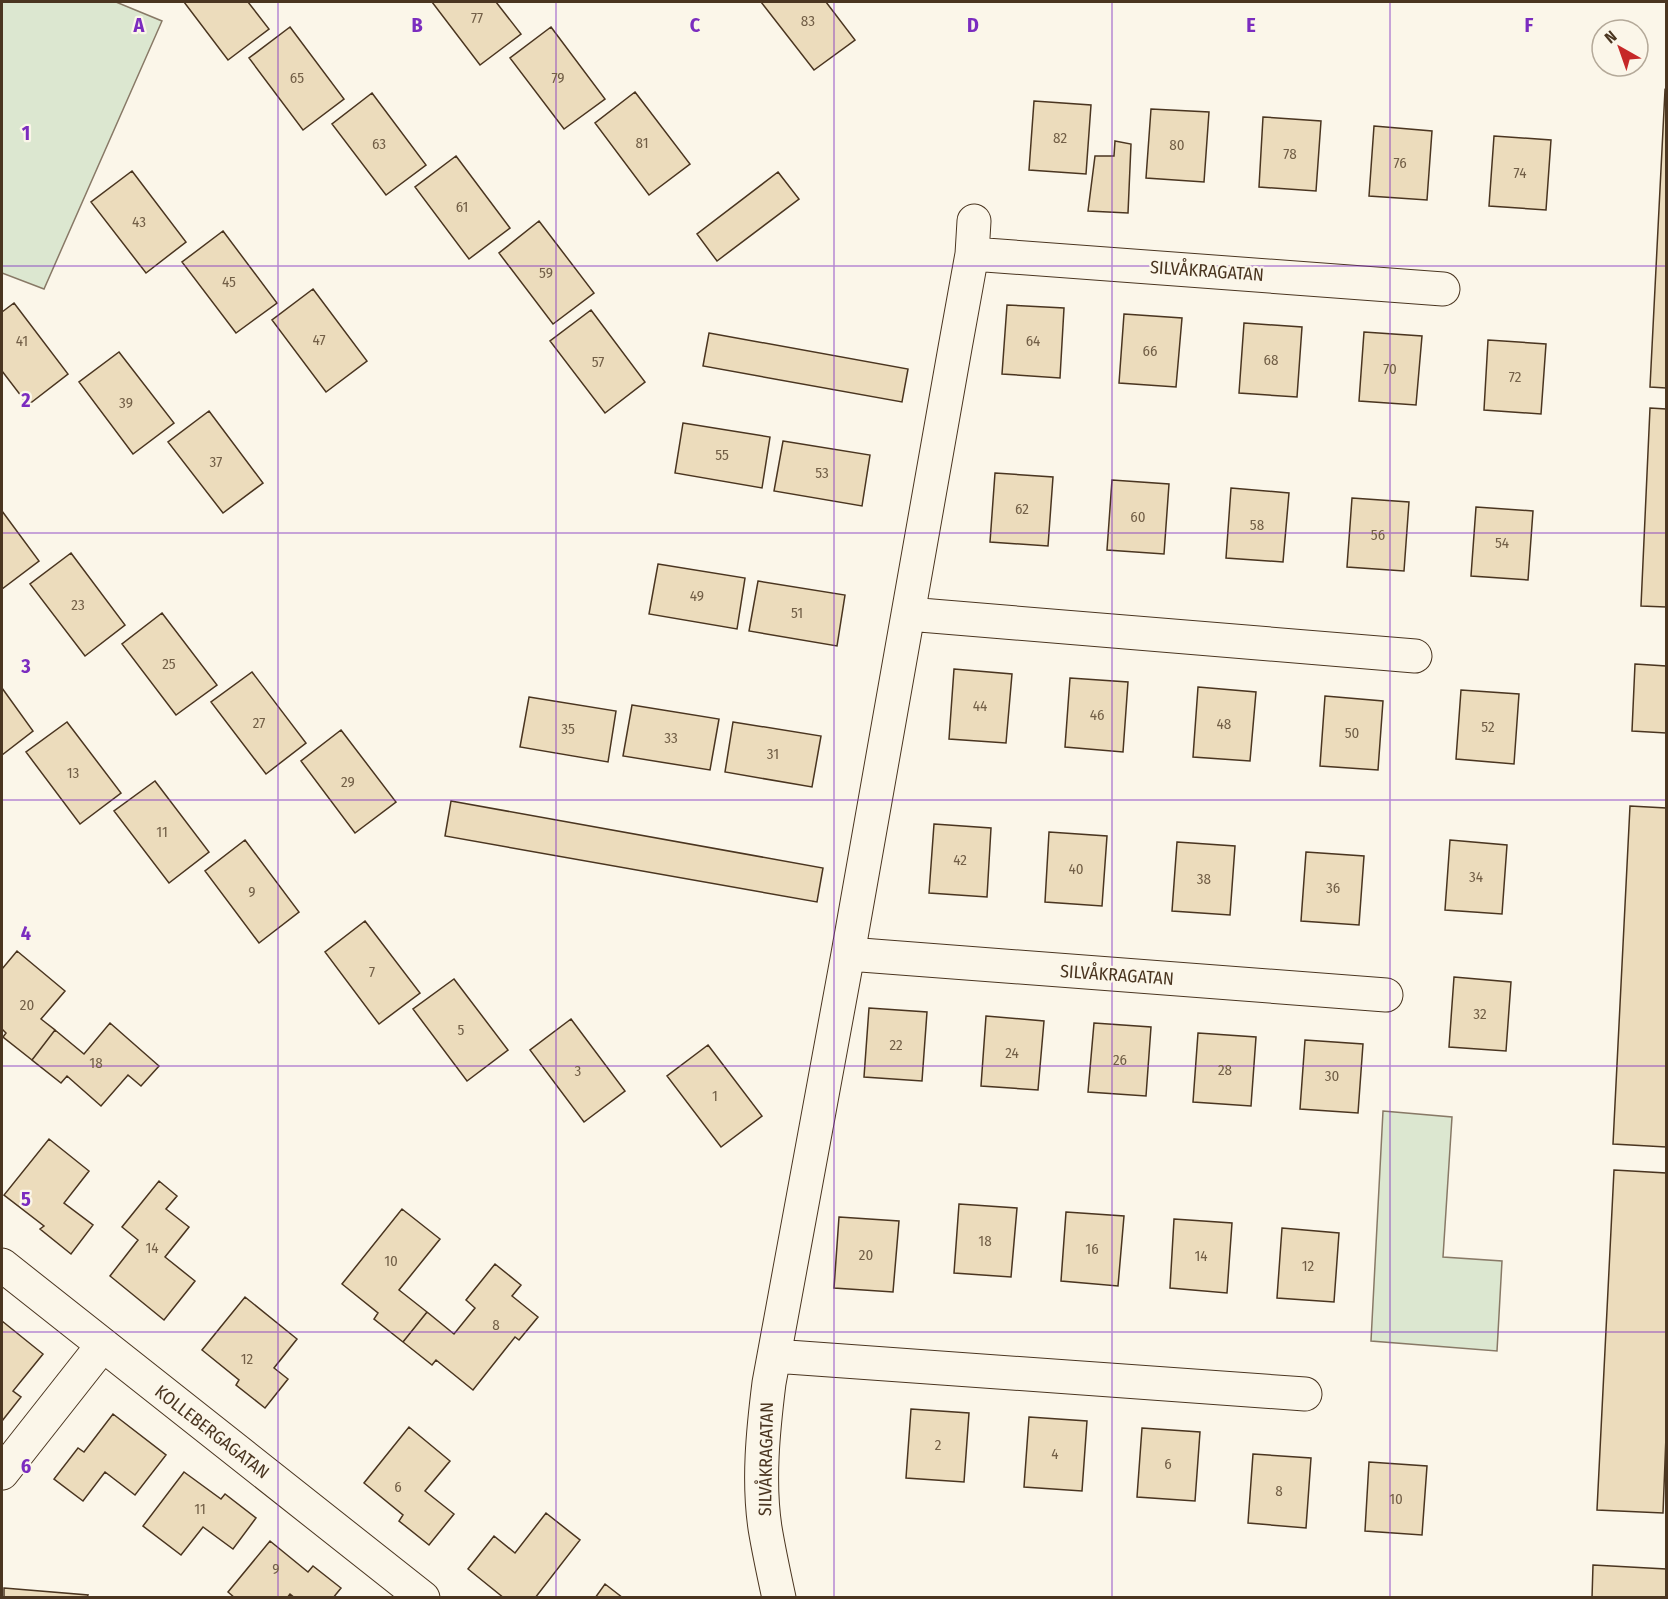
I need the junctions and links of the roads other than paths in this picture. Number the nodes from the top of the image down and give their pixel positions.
1 (974, 221) dead end
2 (972, 254) junction
3 (1443, 289) dead end
4 (908, 614) junction
5 (1415, 656) dead end
6 (848, 954) junction
7 (1386, 995) dead end
8 (2, 1265) edge
9 (102, 1346) junction
10 (774, 1356) junction
11 (1305, 1394) dead end
12 (2, 1473) edge
13 (423, 1598) edge
14 (779, 1598) edge

1 - 2 street, SILVÅKRAGATAN
2 - 3 street, SILVÅKRAGATAN
2 - 4 street, SILVÅKRAGATAN
4 - 5 street
4 - 6 street, SILVÅKRAGATAN
6 - 7 street, SILVÅKRAGATAN
6 - 10 street, SILVÅKRAGATAN
8 - 9 street, KOLLEBERGAGATAN
9 - 12 street
9 - 13 street, KOLLEBERGAGATAN
10 - 11 street
10 - 14 street, SILVÅKRAGATAN

